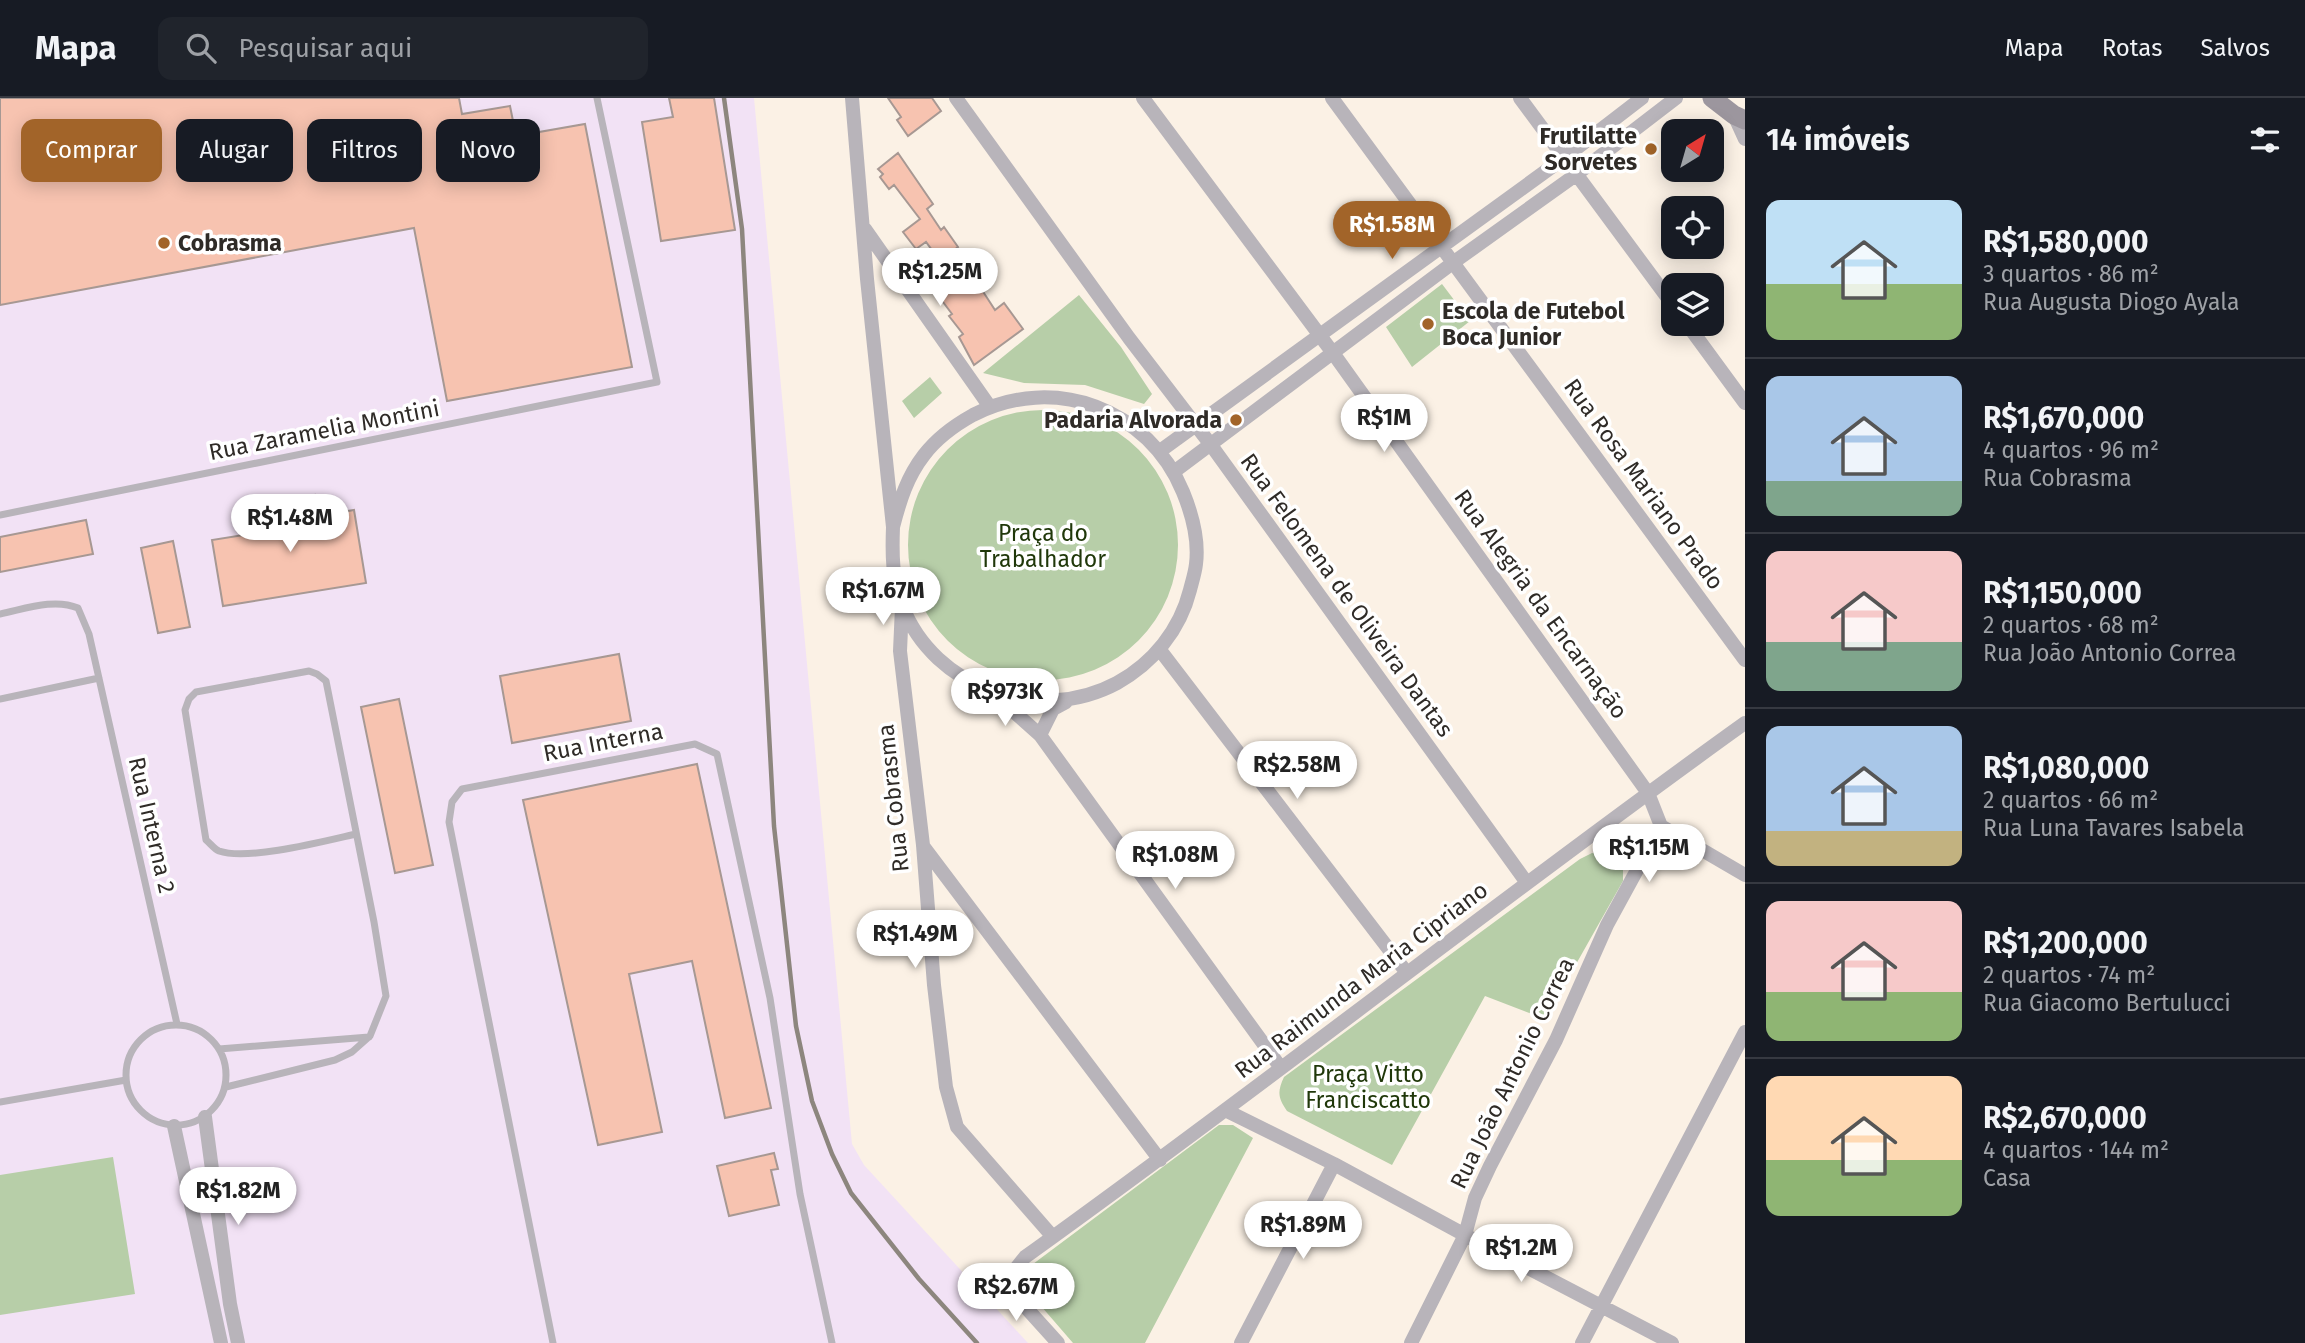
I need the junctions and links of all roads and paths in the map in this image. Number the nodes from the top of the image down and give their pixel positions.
1 (597, 98) edge
2 (852, 98) edge
3 (956, 98) edge
4 (1143, 98) edge
5 (1332, 98) edge
6 (1520, 98) edge
7 (1642, 98) edge
8 (1676, 98) edge
9 (1712, 98) edge
10 (1739, 118) edge
11 (1745, 139) edge
12 (1564, 158) junction
13 (1577, 174) junction
14 (864, 228) junction
15 (1441, 247) junction
16 (1454, 262) junction
17 (897, 278) junction
18 (867, 279) junction
19 (1661, 289) edge
20 (1320, 336) junction
21 (1696, 336) edge
22 (1333, 353) junction
23 (1745, 403) edge
24 (990, 407) junction
25 (1196, 425) junction
26 (1210, 445) junction
27 (1160, 451) junction
28 (1175, 471) junction
29 (0, 515) edge
30 (893, 527) junction
31 (902, 605) junction
32 (0, 614) edge
33 (923, 642) junction
34 (1160, 650) junction
35 (900, 651) junction
36 (1745, 660) edge
37 (99, 678) junction
38 (994, 693) junction
39 (0, 699) edge
40 (1067, 701) junction
41 (1745, 723) edge
42 (1040, 735) junction
43 (1648, 793) junction
44 (1661, 826) junction
45 (356, 834) junction
46 (923, 845) junction
47 (1745, 875) edge
48 (1527, 883) junction
49 (1407, 972) junction
50 (177, 1024) junction
51 (1745, 1032) edge
52 (370, 1037) junction
53 (219, 1049) junction
54 (1281, 1068) junction
55 (125, 1080) junction
56 (226, 1087) junction
57 (0, 1102) edge
58 (1227, 1111) junction
59 (205, 1117) junction
60 (174, 1126) junction
61 (1160, 1160) junction
62 (1335, 1164) junction
63 (1465, 1235) junction
64 (1053, 1237) junction
65 (1601, 1306) junction
66 (221, 1343) edge
67 (238, 1343) edge
68 (553, 1343) edge
69 (832, 1343) edge
70 (1058, 1343) edge
71 (1241, 1343) edge
72 (1411, 1343) edge
73 (1582, 1343) edge
74 (1672, 1343) edge

1 - 29 lane, Rua Zaramelia Montini
2 - 14 street
3 - 25 street, Rua Felomena de Oliveira Dantas
4 - 20 street, Rua Alegria da Encarnação
5 - 15 street, Rua Rosa Mariano Prado
6 - 12 street
7 - 12 street
8 - 13 street
9 - 10 street
10 - 11 street
12 - 13 street
12 - 15 street
13 - 16 street
13 - 19 street
14 - 17 street
14 - 18 street
15 - 16 street, Rua Rosa Mariano Prado
15 - 20 street
16 - 22 street
16 - 36 street, Rua Rosa Mariano Prado
17 - 18 street
17 - 24 street
18 - 30 street
20 - 22 street, Rua Alegria da Encarnação
20 - 25 street
21 - 23 street
22 - 26 street
22 - 43 street, Rua Alegria da Encarnação
24 - 27 street
24 - 30 street
25 - 26 street, Rua Felomena de Oliveira Dantas
25 - 27 street
26 - 28 street
26 - 48 street, Rua Felomena de Oliveira Dantas
27 - 28 street
28 - 34 street
30 - 31 street
31 - 33 street
31 - 35 street, Rua Cobrasma
32 - 37 lane, Rua Interna 2
33 - 35 street
33 - 38 street
34 - 40 street
34 - 49 street
35 - 46 street, Rua Cobrasma
37 - 39 lane
37 - 50 lane, Rua Interna 2
38 - 40 street
38 - 42 street
40 - 42 street
41 - 43 street, Rua Raimunda Maria Cipriano
42 - 54 street
43 - 44 street, Rua Alegria da Encarnação
43 - 48 street, Rua Raimunda Maria Cipriano
44 - 47 street
44 - 63 street, Rua João Antonio Correa
45 - 45 lane
45 - 52 lane
46 - 61 street
46 - 64 street, Rua Cobrasma
48 - 49 street, Rua Raimunda Maria Cipriano
49 - 54 street, Rua Raimunda Maria Cipriano
50 - 53 lane
50 - 55 lane
51 - 65 street
52 - 53 lane
52 - 56 lane
53 - 56 lane
54 - 58 street, Rua Raimunda Maria Cipriano
55 - 57 lane
55 - 60 lane
56 - 59 lane
58 - 61 street, Rua Raimunda Maria Cipriano
58 - 62 street
59 - 60 lane
59 - 67 street
60 - 66 street
61 - 64 street, Rua Raimunda Maria Cipriano
62 - 63 street
62 - 71 street
63 - 65 street
63 - 72 street, Rua João Antonio Correa
64 - 70 street, Rua Raimunda Maria Cipriano
65 - 73 street
65 - 74 street
68 - 69 lane, Rua Interna

